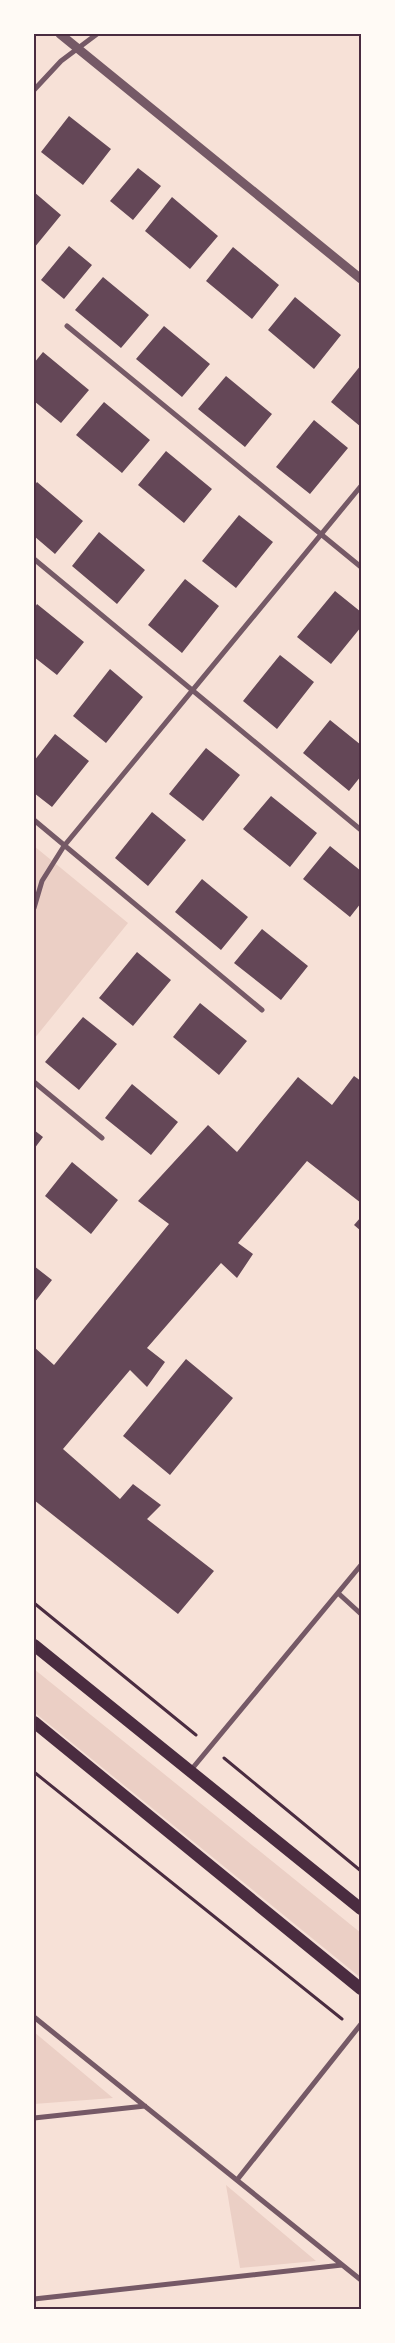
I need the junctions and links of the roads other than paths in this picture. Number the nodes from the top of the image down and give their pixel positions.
1 (60, 34) edge
2 (97, 34) edge
3 (77, 48) junction
4 (34, 90) edge
5 (361, 278) edge
6 (67, 326) dead end
7 (361, 486) edge
8 (321, 534) junction
9 (34, 559) edge
10 (361, 567) edge
11 (192, 690) junction
12 (34, 820) edge
13 (361, 830) edge
14 (64, 846) junction
15 (34, 908) edge
16 (262, 1010) dead end
17 (34, 1082) edge
18 (102, 1138) dead end
19 (361, 1565) edge
20 (338, 1593) junction
21 (361, 1614) edge
22 (34, 1645) edge
23 (34, 1722) edge
24 (190, 1771) junction
25 (361, 1909) edge
26 (361, 1989) edge
27 (34, 2017) edge
28 (361, 2024) edge
29 (145, 2106) junction
30 (34, 2118) edge
31 (237, 2180) junction
32 (342, 2264) junction
33 (361, 2280) edge
34 (34, 2299) edge

1 - 3 street
2 - 3 street
3 - 4 street
3 - 5 street
6 - 8 street
7 - 8 street
8 - 10 street
8 - 11 street
9 - 11 street
11 - 13 street
11 - 14 street
12 - 14 street
14 - 15 street
14 - 16 street
17 - 18 street
19 - 20 street
20 - 21 street
20 - 24 street
22 - 24 main road
23 - 26 main road
24 - 25 main road
27 - 29 street
28 - 31 street
29 - 30 street
29 - 31 street
31 - 32 street
32 - 33 street
32 - 34 street

